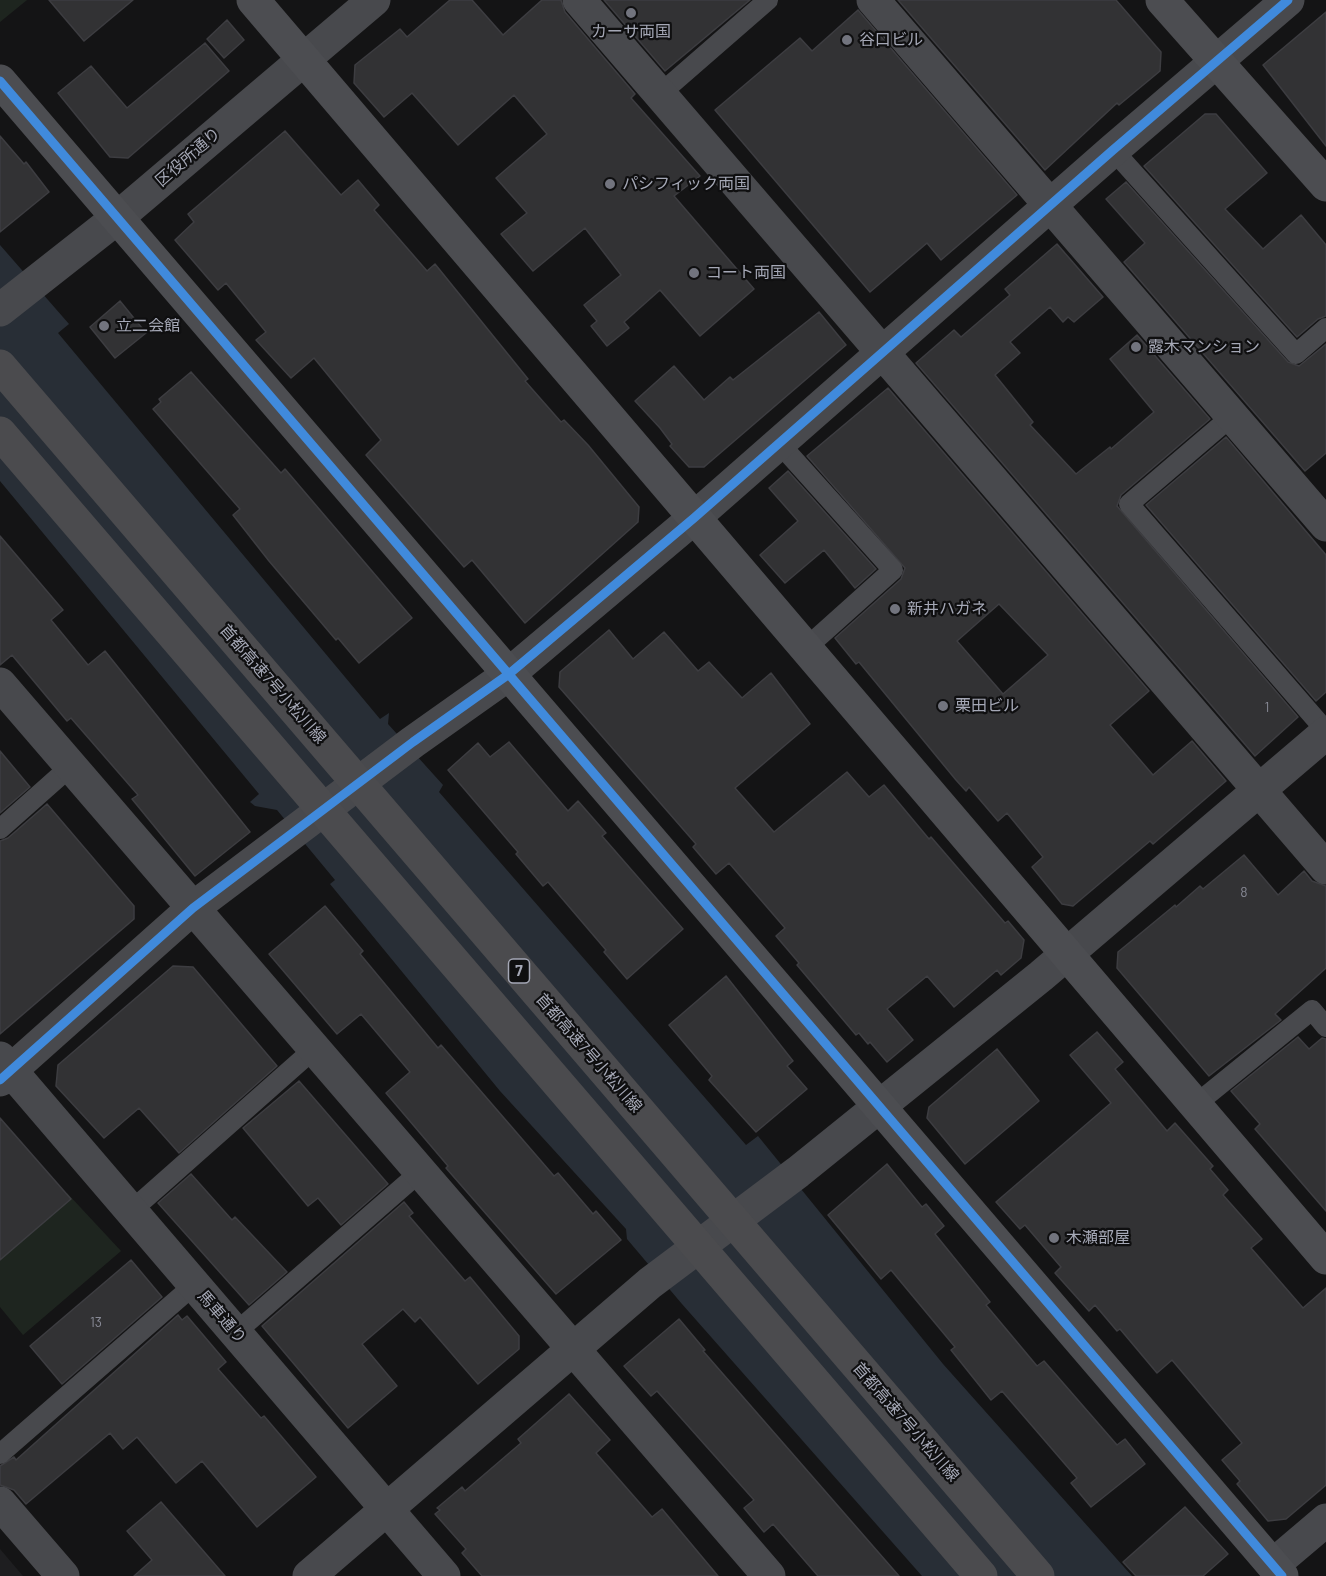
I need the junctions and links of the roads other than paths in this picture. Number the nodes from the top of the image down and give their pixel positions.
1 (253, 0) edge
2 (374, 0) edge
3 (579, 0) edge
4 (768, 0) edge
5 (873, 0) edge
6 (1162, 0) edge
7 (1288, 0) edge
8 (303, 59) junction
9 (1218, 63) junction
10 (0, 81) edge
11 (660, 94) junction
12 (1113, 150) junction
13 (1326, 185) edge
14 (1050, 205) junction
15 (117, 218) junction
16 (0, 310) edge
17 (1326, 328) edge
18 (883, 353) junction
19 (0, 366) edge
20 (1232, 416) junction
21 (0, 433) edge
22 (779, 443) junction
23 (694, 518) junction
24 (1326, 525) edge
25 (806, 648) junction
26 (509, 674) junction
27 (0, 684) edge
28 (1326, 732) edge
29 (71, 766) junction
30 (1260, 791) junction
31 (0, 829) edge
32 (1326, 868) edge
33 (194, 908) junction
34 (1066, 956) junction
35 (1319, 1004) edge
36 (1326, 1027) edge
37 (314, 1049) junction
38 (4, 1069) edge
39 (1195, 1105) junction
40 (880, 1106) junction
41 (420, 1172) junction
42 (131, 1211) junction
43 (1326, 1258) edge
44 (194, 1285) junction
45 (235, 1333) junction
46 (572, 1348) junction
47 (0, 1454) edge
48 (0, 1503) edge
49 (387, 1509) junction
50 (1326, 1520) edge
51 (1278, 1571) edge
52 (63, 1576) edge
53 (309, 1576) edge
54 (444, 1576) edge
55 (769, 1576) edge
56 (981, 1576) edge
57 (1038, 1576) edge

1 - 8 street
2 - 8 street, 区役所通り
3 - 11 street
4 - 11 lane
5 - 14 street
6 - 9 street
7 - 9 street
8 - 15 street, 区役所通り
8 - 23 street
9 - 12 street
9 - 13 street
10 - 15 street
11 - 18 street
12 - 14 street
12 - 17 lane
14 - 18 street
14 - 20 street
15 - 16 street, 区役所通り
15 - 26 street
18 - 22 street
18 - 30 street
19 - 57 highway, 首都高速7号小松川線 / 7, bridge
20 - 24 street
20 - 28 lane
21 - 56 highway, bridge
22 - 23 street
22 - 25 lane
23 - 25 street
23 - 26 street
25 - 34 street
26 - 33 street, bridge
26 - 40 street
27 - 29 street
28 - 30 street
29 - 31 lane
29 - 33 street
30 - 32 street
30 - 34 street
33 - 37 street
33 - 38 street
34 - 39 street
34 - 40 street
35 - 36 lane
35 - 39 lane
37 - 41 street
37 - 42 lane
38 - 42 street, 馬車通り
39 - 43 street
40 - 46 street, bridge
40 - 51 street
41 - 45 lane
41 - 46 street
42 - 44 street, 馬車通り
44 - 45 street, 馬車通り
44 - 47 lane
45 - 49 street, 馬車通り
46 - 49 street
46 - 55 street
48 - 52 street
49 - 53 street
49 - 54 street, 馬車通り
50 - 51 street

